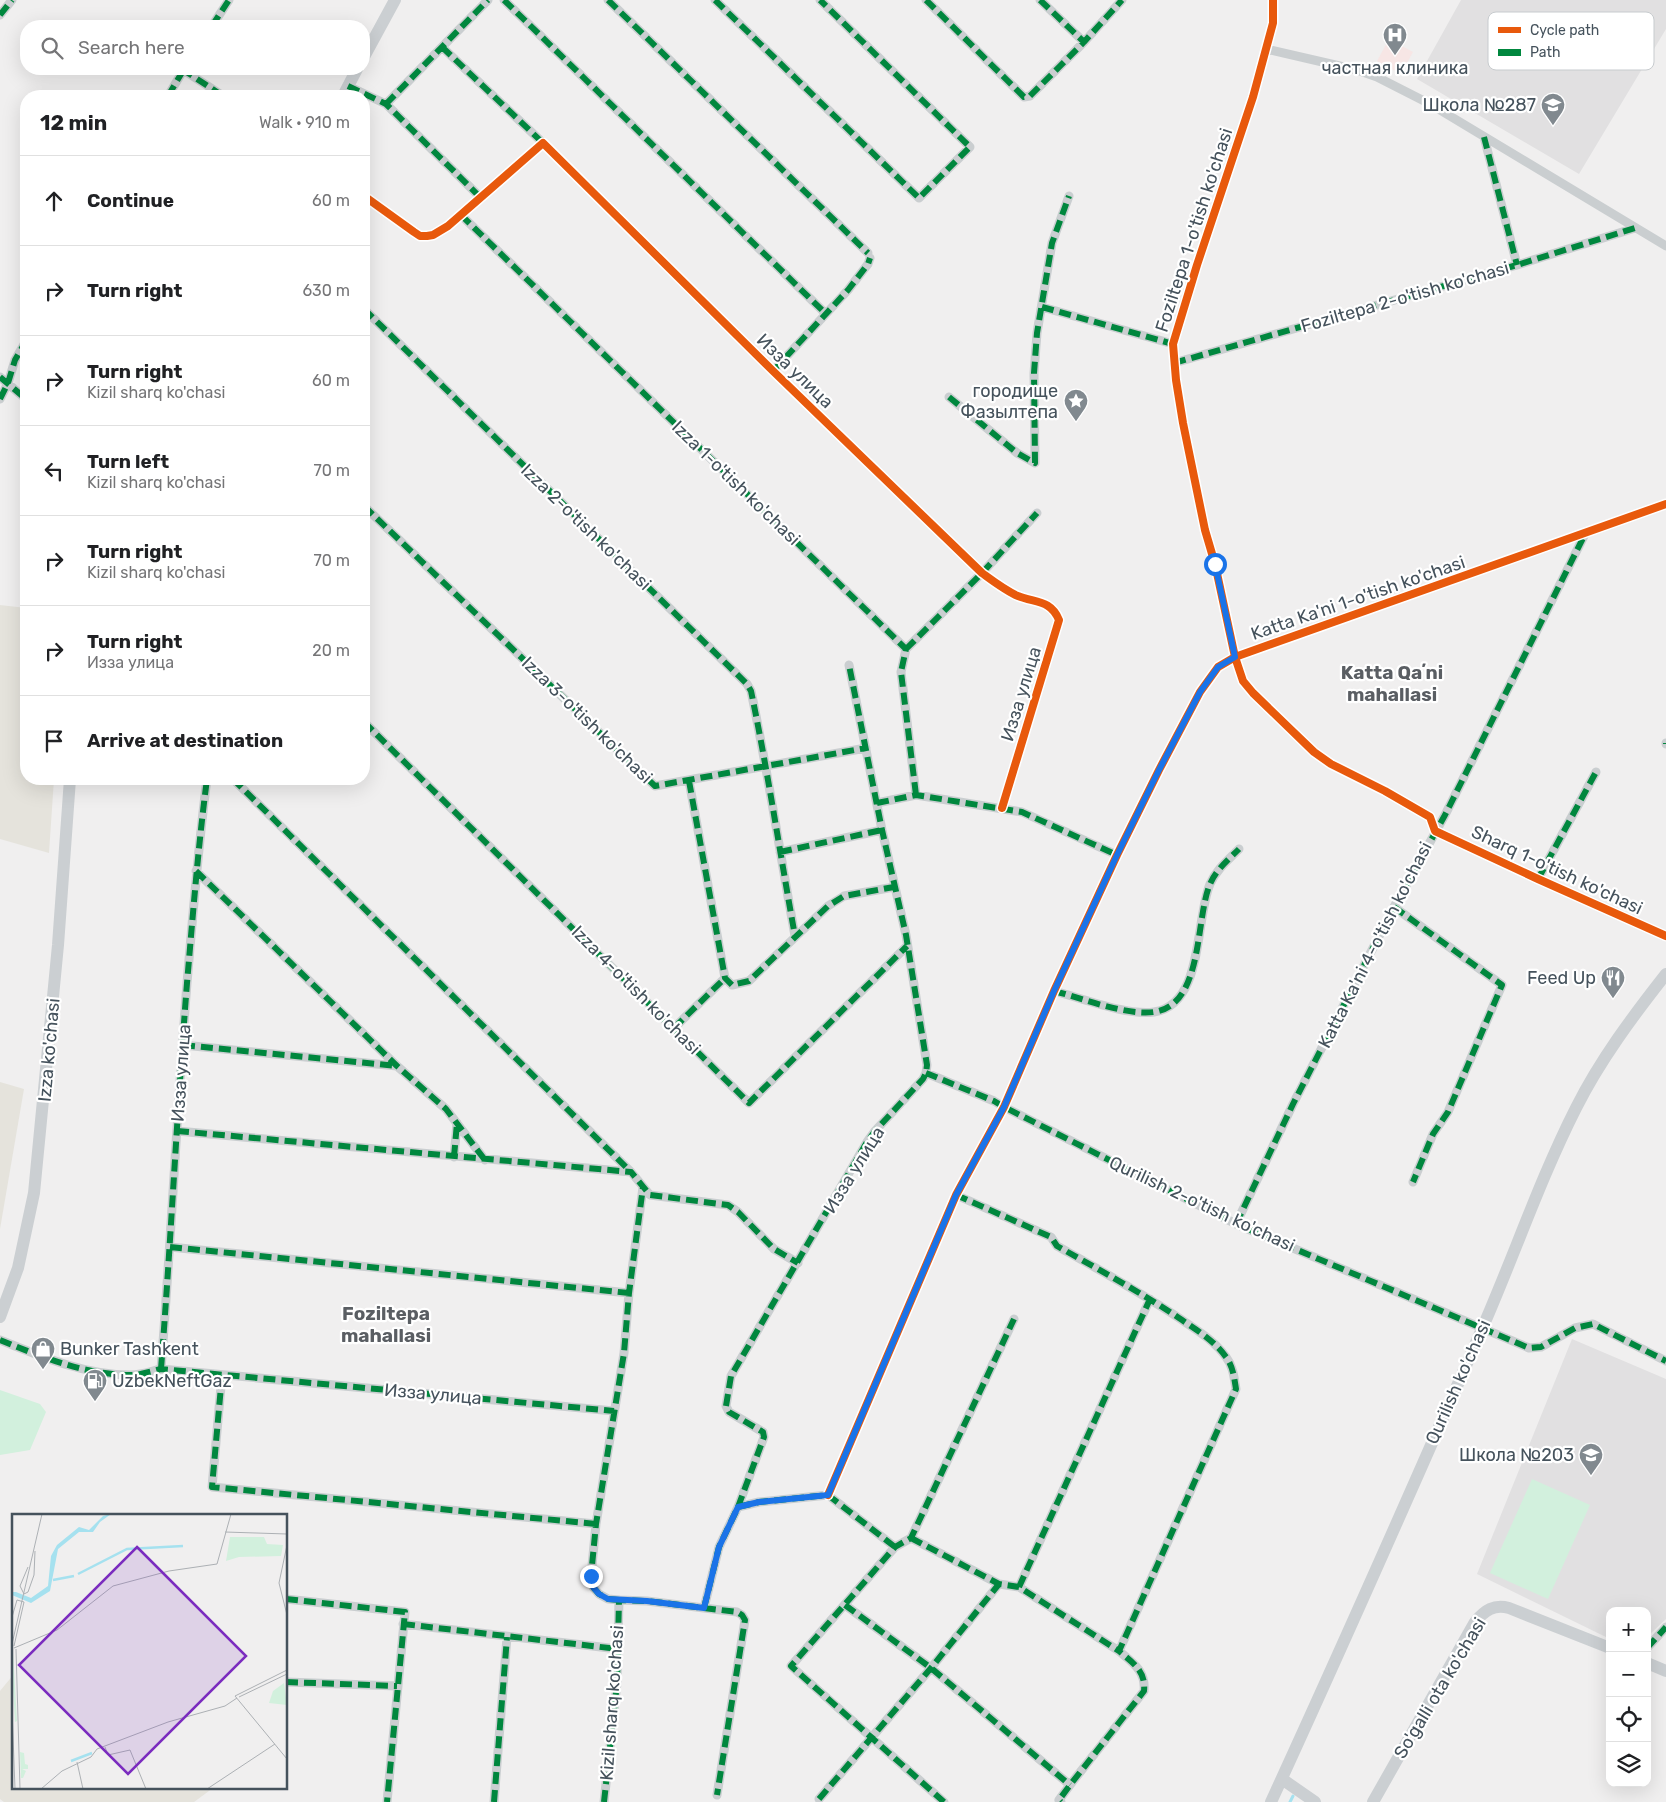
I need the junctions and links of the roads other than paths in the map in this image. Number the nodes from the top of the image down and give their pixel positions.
1 (12, 0) edge
2 (229, 0) edge
3 (395, 0) edge
4 (488, 0) edge
5 (504, 0) edge
6 (608, 0) edge
7 (715, 0) edge
8 (820, 0) edge
9 (926, 0) edge
10 (1040, 0) edge
11 (1122, 0) edge
12 (1273, 0) edge
13 (0, 15) edge
14 (216, 20) edge
15 (1084, 42) junction
16 (370, 46) edge
17 (442, 47) junction
18 (1266, 49) junction
19 (180, 75) edge
20 (192, 75) edge
21 (354, 75) edge
22 (171, 90) edge
23 (214, 90) edge
24 (346, 90) edge
25 (370, 99) edge
26 (386, 104) junction
27 (1484, 137) junction
28 (543, 143) junction
29 (1069, 196) dead end
30 (481, 198) junction
31 (370, 200) edge
32 (461, 215) junction
33 (1635, 228) junction
34 (1666, 246) edge
35 (1517, 264) junction
36 (1042, 307) junction
37 (825, 313) junction
38 (370, 315) edge
39 (1173, 344) junction
40 (20, 351) edge
41 (1174, 362) junction
42 (773, 371) junction
43 (4, 380) edge
44 (20, 394) edge
45 (949, 397) dead end
46 (0, 399) edge
47 (1666, 504) edge
48 (370, 512) edge
49 (1037, 514) dead end
50 (1585, 534) junction
51 (982, 573) junction
52 (906, 649) junction
53 (1235, 657) junction
54 (849, 665) dead end
55 (370, 728) edge
56 (866, 748) junction
57 (766, 767) junction
58 (1596, 772) dead end
59 (689, 781) junction
60 (70, 785) edge
61 (207, 785) edge
62 (239, 785) edge
63 (916, 795) junction
64 (877, 803) junction
65 (1002, 808) junction
66 (882, 830) junction
67 (1435, 830) junction
68 (1239, 849) dead end
69 (780, 852) junction
70 (1117, 855) junction
71 (196, 871) junction
72 (1538, 879) junction
73 (894, 887) junction
74 (1394, 907) junction
75 (795, 936) junction
76 (1666, 936) edge
77 (907, 946) junction
78 (1666, 974) edge
79 (725, 978) junction
80 (1054, 991) junction
81 (674, 1028) junction
82 (182, 1045) junction
83 (396, 1066) junction
84 (926, 1073) junction
85 (1004, 1107) junction
86 (457, 1123) junction
87 (177, 1131) junction
88 (454, 1157) junction
89 (485, 1160) junction
90 (631, 1172) junction
91 (1412, 1182) dead end
92 (643, 1187) junction
93 (956, 1195) junction
94 (1236, 1224) junction
95 (170, 1248) junction
96 (798, 1263) junction
97 (629, 1293) junction
98 (1150, 1299) junction
99 (0, 1317) edge
100 (1014, 1319) dead end
101 (1482, 1328) junction
102 (0, 1340) edge
103 (1666, 1361) edge
104 (161, 1369) junction
105 (222, 1375) junction
106 (614, 1411) junction
107 (828, 1495) junction
108 (738, 1507) junction
109 (596, 1524) junction
110 (911, 1538) junction
111 (895, 1547) junction
112 (999, 1584) junction
113 (1019, 1588) junction
114 (288, 1599) edge
115 (619, 1600) junction
116 (845, 1605) junction
117 (704, 1608) junction
118 (403, 1624) junction
119 (1666, 1627) edge
120 (507, 1637) junction
121 (1651, 1644) edge
122 (1606, 1646) edge
123 (618, 1649) junction
124 (1119, 1651) junction
125 (1651, 1665) edge
126 (931, 1668) junction
127 (1666, 1671) edge
128 (288, 1682) edge
129 (397, 1686) junction
130 (871, 1738) junction
131 (1282, 1779) junction
132 (1070, 1785) junction
133 (717, 1795) dead end
134 (819, 1799) dead end
135 (387, 1802) edge
136 (494, 1802) edge
137 (604, 1802) edge
138 (944, 1802) edge
139 (1061, 1802) edge
140 (1271, 1802) edge
141 (1315, 1802) edge
142 (1373, 1802) edge

1 - 13 street
2 - 14 street
3 - 16 street
4 - 17 street
5 - 37 street
6 - 37 street
7 - 8 street
9 - 15 street
10 - 15 street
11 - 15 street
12 - 18 street, Foziltepa 1-o'tish ko'chasi
17 - 26 street
17 - 28 street, Изза улица
18 - 27 street
18 - 39 street, Foziltepa 1-o'tish ko'chasi
19 - 22 street
20 - 23 street
21 - 24 street
25 - 26 street
26 - 30 street
27 - 33 street
27 - 35 street
28 - 30 street
28 - 42 street, Изза улица
29 - 36 street
30 - 32 street
31 - 32 street
32 - 52 street, Izza 1-o'tish ko'chasi
33 - 34 street
33 - 35 street, Foziltepa 2-o'tish ko'chasi
35 - 41 street, Foziltepa 2-o'tish ko'chasi
36 - 39 street
36 - 45 street
37 - 42 street
38 - 57 street, Izza 2-o'tish ko'chasi
39 - 41 street, Foziltepa 1-o'tish ko'chasi
40 - 43 street
41 - 53 street, Foziltepa 1-o'tish ko'chasi
42 - 51 street, Изза улица
43 - 44 street
43 - 46 street
47 - 50 street, Katta Ka'ni 1-o'tish ko'chasi
48 - 59 street, Izza 3-o'tish ko'chasi
49 - 51 street
50 - 53 street, Katta Ka'ni 1-o'tish ko'chasi
50 - 67 street, Katta Ka'ni 4-o'tish ko'chasi
51 - 52 street
51 - 65 street, Изза улица
52 - 63 street
53 - 67 street, Foziltepa 1-o'tish ko'chasi
53 - 70 street, Katta Ka'ni 1-o'tish ko'chasi
54 - 56 street
55 - 81 street, Izza 4-o'tish ko'chasi
56 - 57 street, Izza 3-o'tish ko'chasi
56 - 64 street
57 - 59 street, Izza 3-o'tish ko'chasi
57 - 69 street, Izza 2-o'tish ko'chasi
58 - 72 street
59 - 79 street
60 - 99 street, Izza ko'chasi
61 - 71 street, Изза улица
62 - 90 street
63 - 64 street
63 - 65 street
64 - 66 street
65 - 70 street
66 - 69 street
66 - 73 street
67 - 72 street, Sharq 1-o'tish ko'chasi
67 - 74 street, Katta Ka'ni 4-o'tish ko'chasi
68 - 80 street
69 - 75 street, Izza 2-o'tish ko'chasi
70 - 80 street, Katta Ka'ni 1-o'tish ko'chasi
71 - 82 street, Изза улица
71 - 83 street
72 - 76 street, Sharq 1-o'tish ko'chasi
73 - 75 street
73 - 77 street
74 - 91 street
74 - 94 street, Katta Ka'ni 4-o'tish ko'chasi
75 - 79 street
77 - 81 street, Izza 4-o'tish ko'chasi
77 - 84 street
78 - 101 street, Qurilish ko'chasi
79 - 81 street
80 - 85 street, Katta Ka'ni 1-o'tish ko'chasi
82 - 83 street
82 - 87 street, Изза улица
83 - 86 street
84 - 85 street, Qurilish 2-o'tish ko'chasi
84 - 96 street, Изза улица
85 - 93 street, Katta Ka'ni 1-o'tish ko'chasi
85 - 94 street, Qurilish 2-o'tish ko'chasi
86 - 88 street
86 - 89 street
87 - 88 street
87 - 95 street, Изза улица
88 - 89 street
89 - 90 street
90 - 92 street
92 - 96 street
92 - 97 street
93 - 98 street
93 - 107 street, Katta Ka'ni 1-o'tish ko'chasi
94 - 101 street, Qurilish 2-o'tish ko'chasi
95 - 97 street
95 - 104 street, Изза улица
96 - 108 street, Изза улица
97 - 106 street
98 - 113 street
98 - 124 street
100 - 110 street
101 - 103 street, Qurilish 2-o'tish ko'chasi
101 - 131 street, Qurilish ko'chasi
102 - 104 street, Изза улица
104 - 105 street, Изза улица
105 - 106 street, Изза улица
105 - 109 street
106 - 109 street
107 - 108 street
107 - 111 street
108 - 117 street
109 - 115 street
110 - 111 street
110 - 112 street
111 - 116 street
112 - 113 street
112 - 126 street
113 - 124 street
114 - 118 street
115 - 117 street, Kizil sharq ko'chasi
115 - 123 street, Kizil sharq ko'chasi
116 - 126 street
116 - 130 street
117 - 133 street, Kizil sharq ko'chasi
118 - 120 street
118 - 129 street
119 - 121 street
120 - 123 street
120 - 136 street
122 - 142 street, So'galli ota ko'chasi
123 - 137 street, Kizil sharq ko'chasi
124 - 132 street
125 - 127 street
126 - 130 street
126 - 132 street
128 - 129 street
129 - 135 street
130 - 134 street
130 - 138 street
131 - 140 street, Qurilish ko'chasi
131 - 141 street
132 - 139 street

